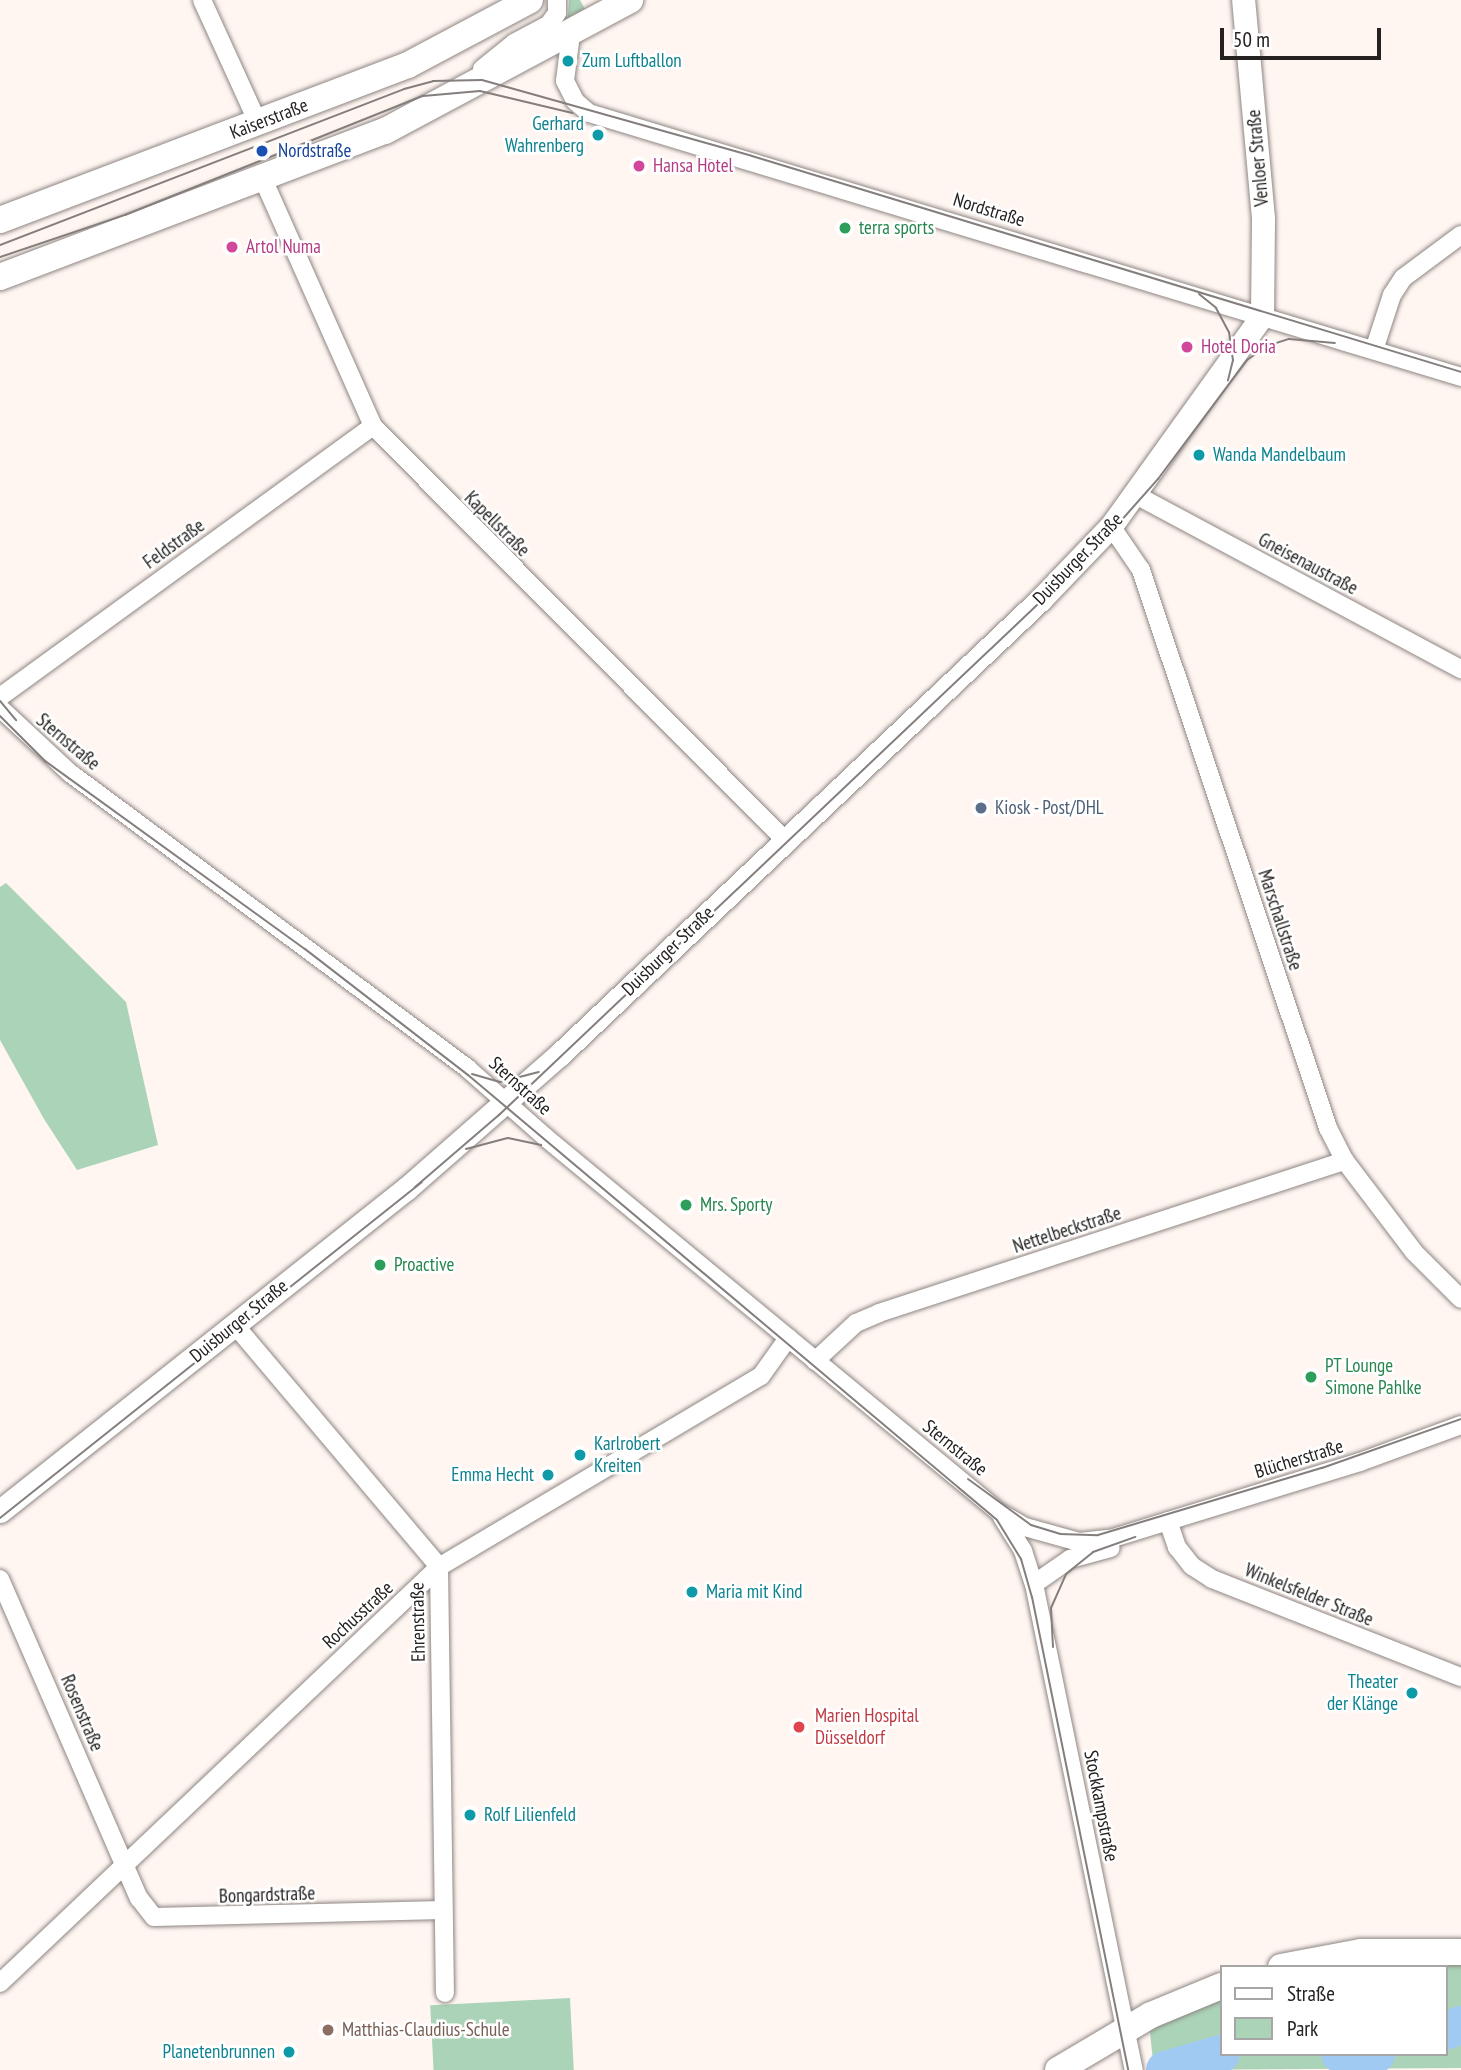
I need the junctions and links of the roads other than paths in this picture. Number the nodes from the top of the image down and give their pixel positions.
1 (202, 0) edge
2 (530, 0) edge
3 (557, 0) edge
4 (630, 0) edge
5 (1243, 0) edge
6 (571, 34) junction
7 (446, 97) junction
8 (258, 123) junction
9 (263, 179) junction
10 (0, 220) edge
11 (1461, 235) edge
12 (0, 277) edge
13 (1262, 316) junction
14 (1374, 349) junction
15 (1461, 377) edge
16 (373, 426) junction
17 (1136, 495) junction
18 (1111, 526) junction
19 (1461, 669) edge
20 (0, 697) edge
21 (0, 708) edge
22 (785, 841) junction
23 (505, 1101) junction
24 (1345, 1161) junction
25 (1461, 1298) edge
26 (234, 1324) junction
27 (788, 1338) junction
28 (815, 1361) junction
29 (1461, 1424) edge
30 (0, 1511) edge
31 (999, 1512) junction
32 (1168, 1521) junction
33 (1148, 1529) junction
34 (1023, 1551) joint
35 (439, 1567) junction
36 (0, 1579) edge
37 (1034, 1584) junction
38 (1461, 1677) edge
39 (124, 1865) junction
40 (443, 1910) junction
41 (1461, 1952) edge
42 (1292, 1965) edge
43 (0, 1983) edge
44 (1220, 1986) edge
45 (445, 1993) dead end
46 (1126, 2028) junction
47 (1132, 2063) edge
48 (1058, 2070) edge

1 - 8 street
2 - 8 main road, Kaiserstraße
3 - 7 street
4 - 6 main road
5 - 13 street, Venloer Straße
6 - 7 main road
6 - 13 street, Nordstraße
7 - 9 main road
8 - 10 main road, Kaiserstraße
9 - 12 main road
9 - 16 street, Kapellstraße
11 - 14 street
13 - 14 street, Nordstraße
13 - 17 street, Duisburger Straße
14 - 15 street, Nordstraße
16 - 20 street, Feldstraße
16 - 22 street, Kapellstraße
17 - 18 street, Duisburger Straße
17 - 19 street, Gneisenaustraße
18 - 22 street, Duisburger Straße
18 - 24 street, Marschallstraße
21 - 23 street, Sternstraße
22 - 23 street, Duisburger Straße
23 - 26 street, Duisburger Straße
23 - 27 street, Sternstraße
24 - 25 street, Marschallstraße
24 - 28 street, Nettelbeckstraße
26 - 30 street, Duisburger Straße
26 - 35 street, Ehrenstraße
27 - 28 street, Sternstraße
27 - 35 street, Rochusstraße
28 - 31 street, Sternstraße
29 - 32 street, Blücherstraße
31 - 33 street, Sternstraße
31 - 34 street, Sternstraße
32 - 33 street, Blücherstraße
32 - 38 street, Winkelsfelder Straße
33 - 37 street
34 - 37 street, Stockkampstraße
35 - 39 street, Rochusstraße
35 - 40 street, Ehrenstraße
36 - 39 street, Rosenstraße
37 - 46 street, Stockkampstraße
39 - 40 street, Bongardstraße
39 - 43 street, Rochusstraße
40 - 45 street, Ehrenstraße
41 - 42 main road
44 - 46 main road
46 - 47 street, Stockkampstraße
46 - 48 main road

